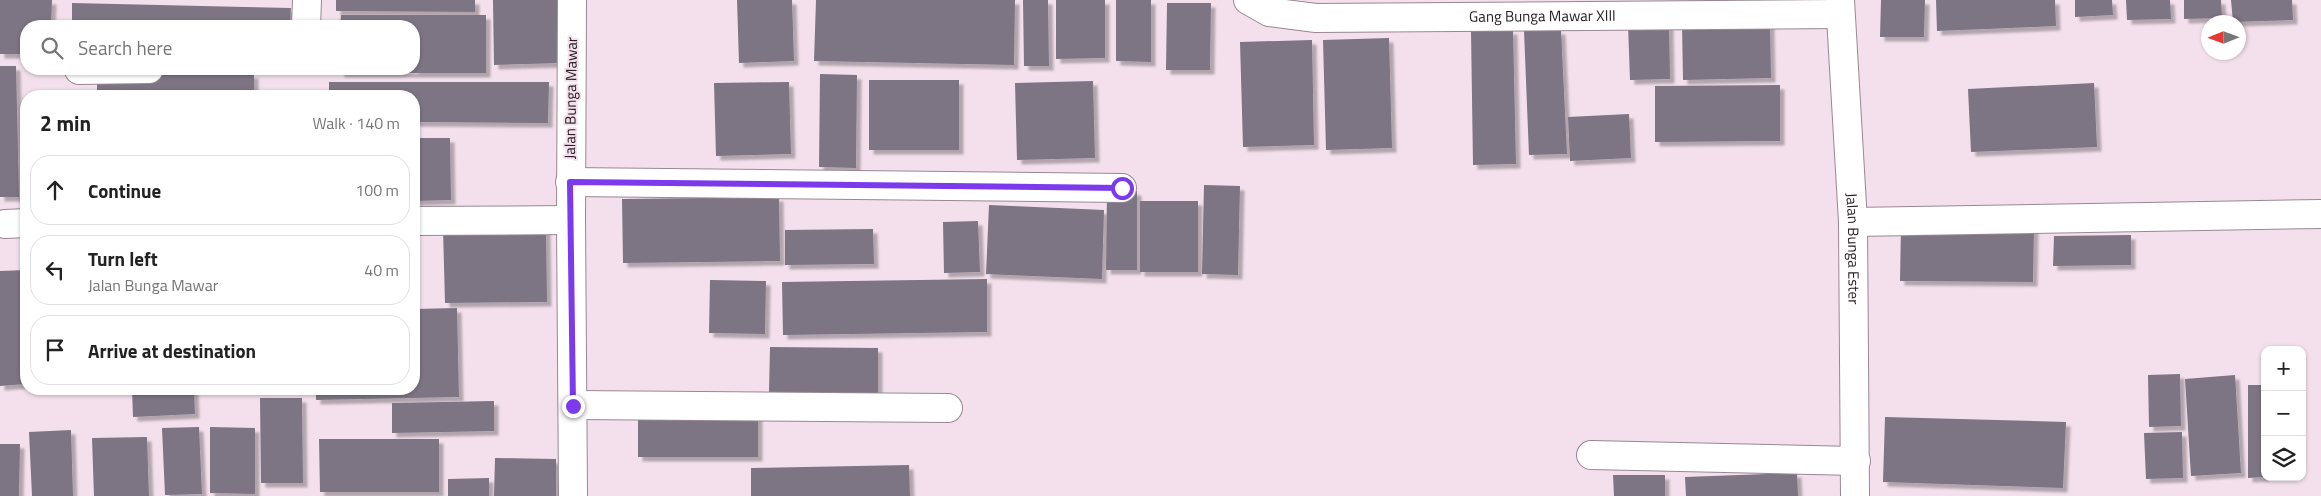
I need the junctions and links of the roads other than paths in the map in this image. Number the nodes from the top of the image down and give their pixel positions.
1 (307, 0) edge
2 (572, 0) edge
3 (1248, 0) edge
4 (1840, 7) edge
5 (306, 20) edge
6 (570, 182) junction
7 (1122, 188) dead end
8 (2321, 214) edge
9 (570, 220) junction
10 (420, 221) edge
11 (1854, 222) junction
12 (573, 406) junction
13 (948, 408) dead end
14 (1591, 455) dead end
15 (1856, 461) junction
16 (573, 496) edge
17 (1855, 496) edge

1 - 5 street
2 - 6 street, Jalan Bunga Mawar
3 - 4 street, Gang Bunga Mawar XIII
4 - 11 street, Jalan Bunga Ester
6 - 7 street
6 - 9 street, Jalan Bunga Mawar
8 - 11 street
9 - 10 street
9 - 12 street, Jalan Bunga Mawar
11 - 15 street, Jalan Bunga Ester
12 - 13 street
12 - 16 street, Jalan Bunga Mawar
14 - 15 street
15 - 17 street, Jalan Bunga Ester

